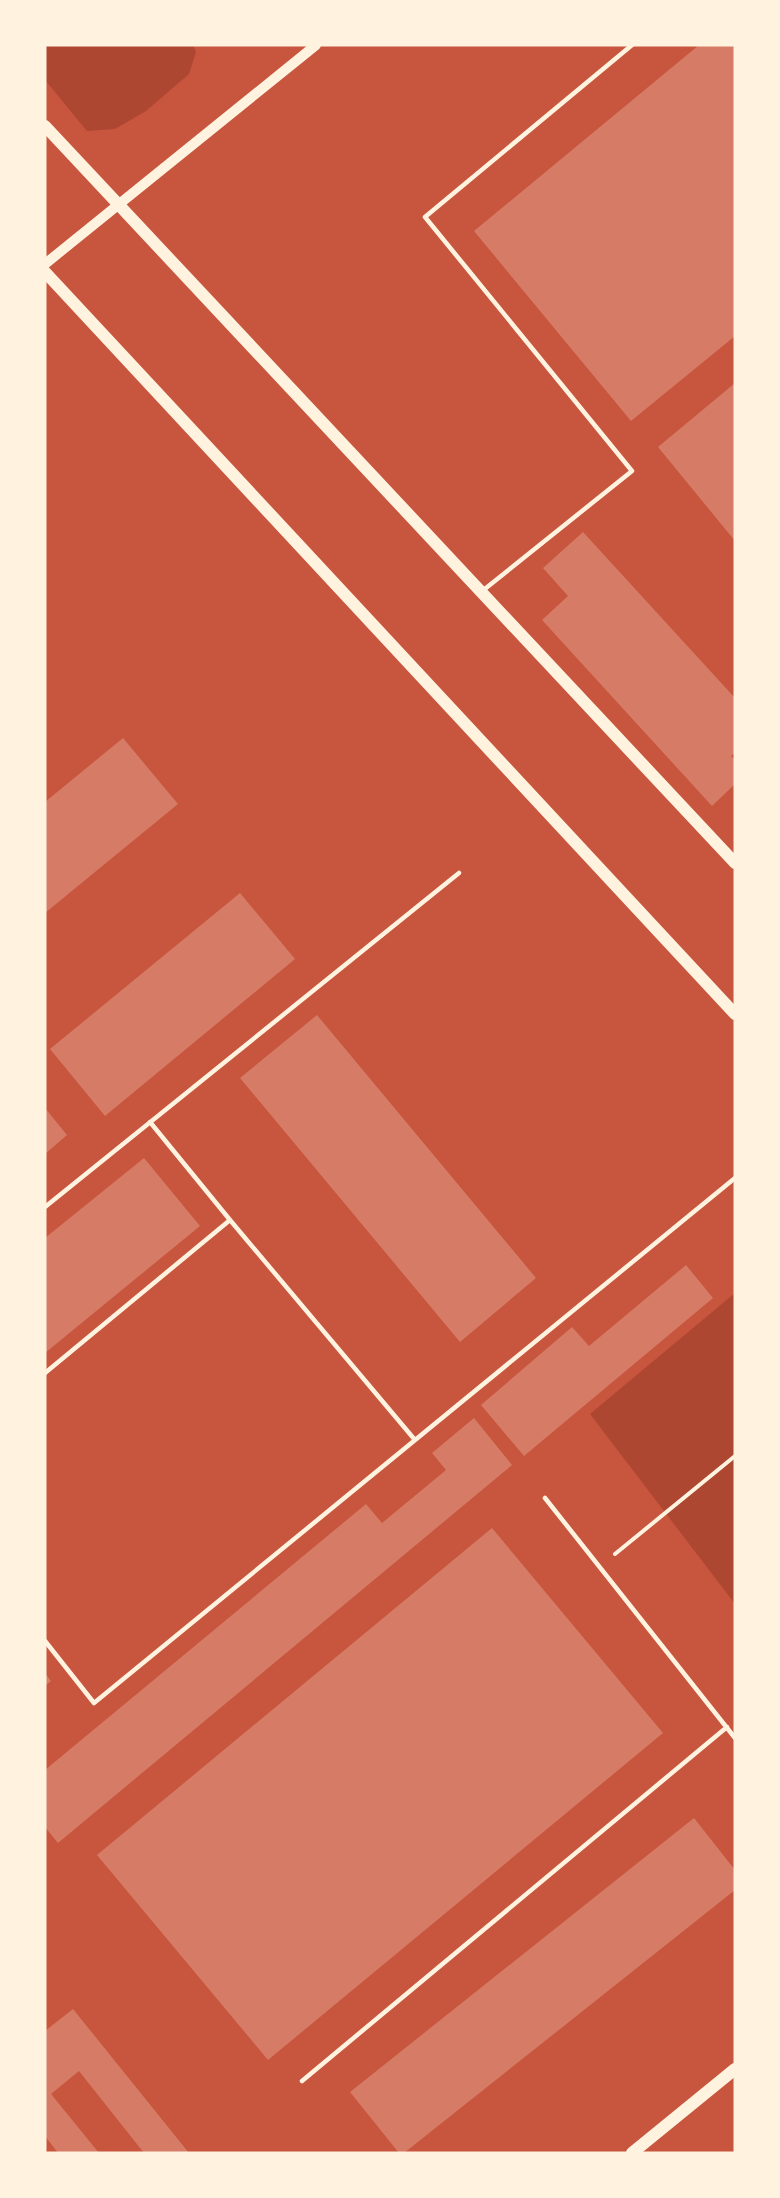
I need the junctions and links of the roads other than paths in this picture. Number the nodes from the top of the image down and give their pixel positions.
1 (316, 45) edge
2 (632, 45) edge
3 (45, 126) edge
4 (119, 204) junction
5 (45, 264) edge
6 (45, 272) edge
7 (482, 592) junction
8 (735, 863) edge
9 (459, 873) dead end
10 (735, 1014) edge
11 (150, 1122) junction
12 (735, 1178) edge
13 (45, 1207) edge
14 (230, 1220) junction
15 (45, 1373) edge
16 (415, 1440) junction
17 (545, 1498) dead end
18 (45, 1641) edge
19 (727, 1727) junction
20 (735, 1738) edge
21 (735, 2069) edge
22 (302, 2081) dead end
23 (632, 2153) edge

1 - 4 street
2 - 7 lane
3 - 4 main road
4 - 5 street
4 - 7 main road
6 - 10 main road
7 - 8 main road
9 - 11 lane
11 - 13 lane
11 - 14 lane
12 - 16 lane
14 - 15 lane
14 - 16 lane
16 - 18 lane
17 - 19 lane
19 - 20 lane
19 - 22 lane
21 - 23 main road

